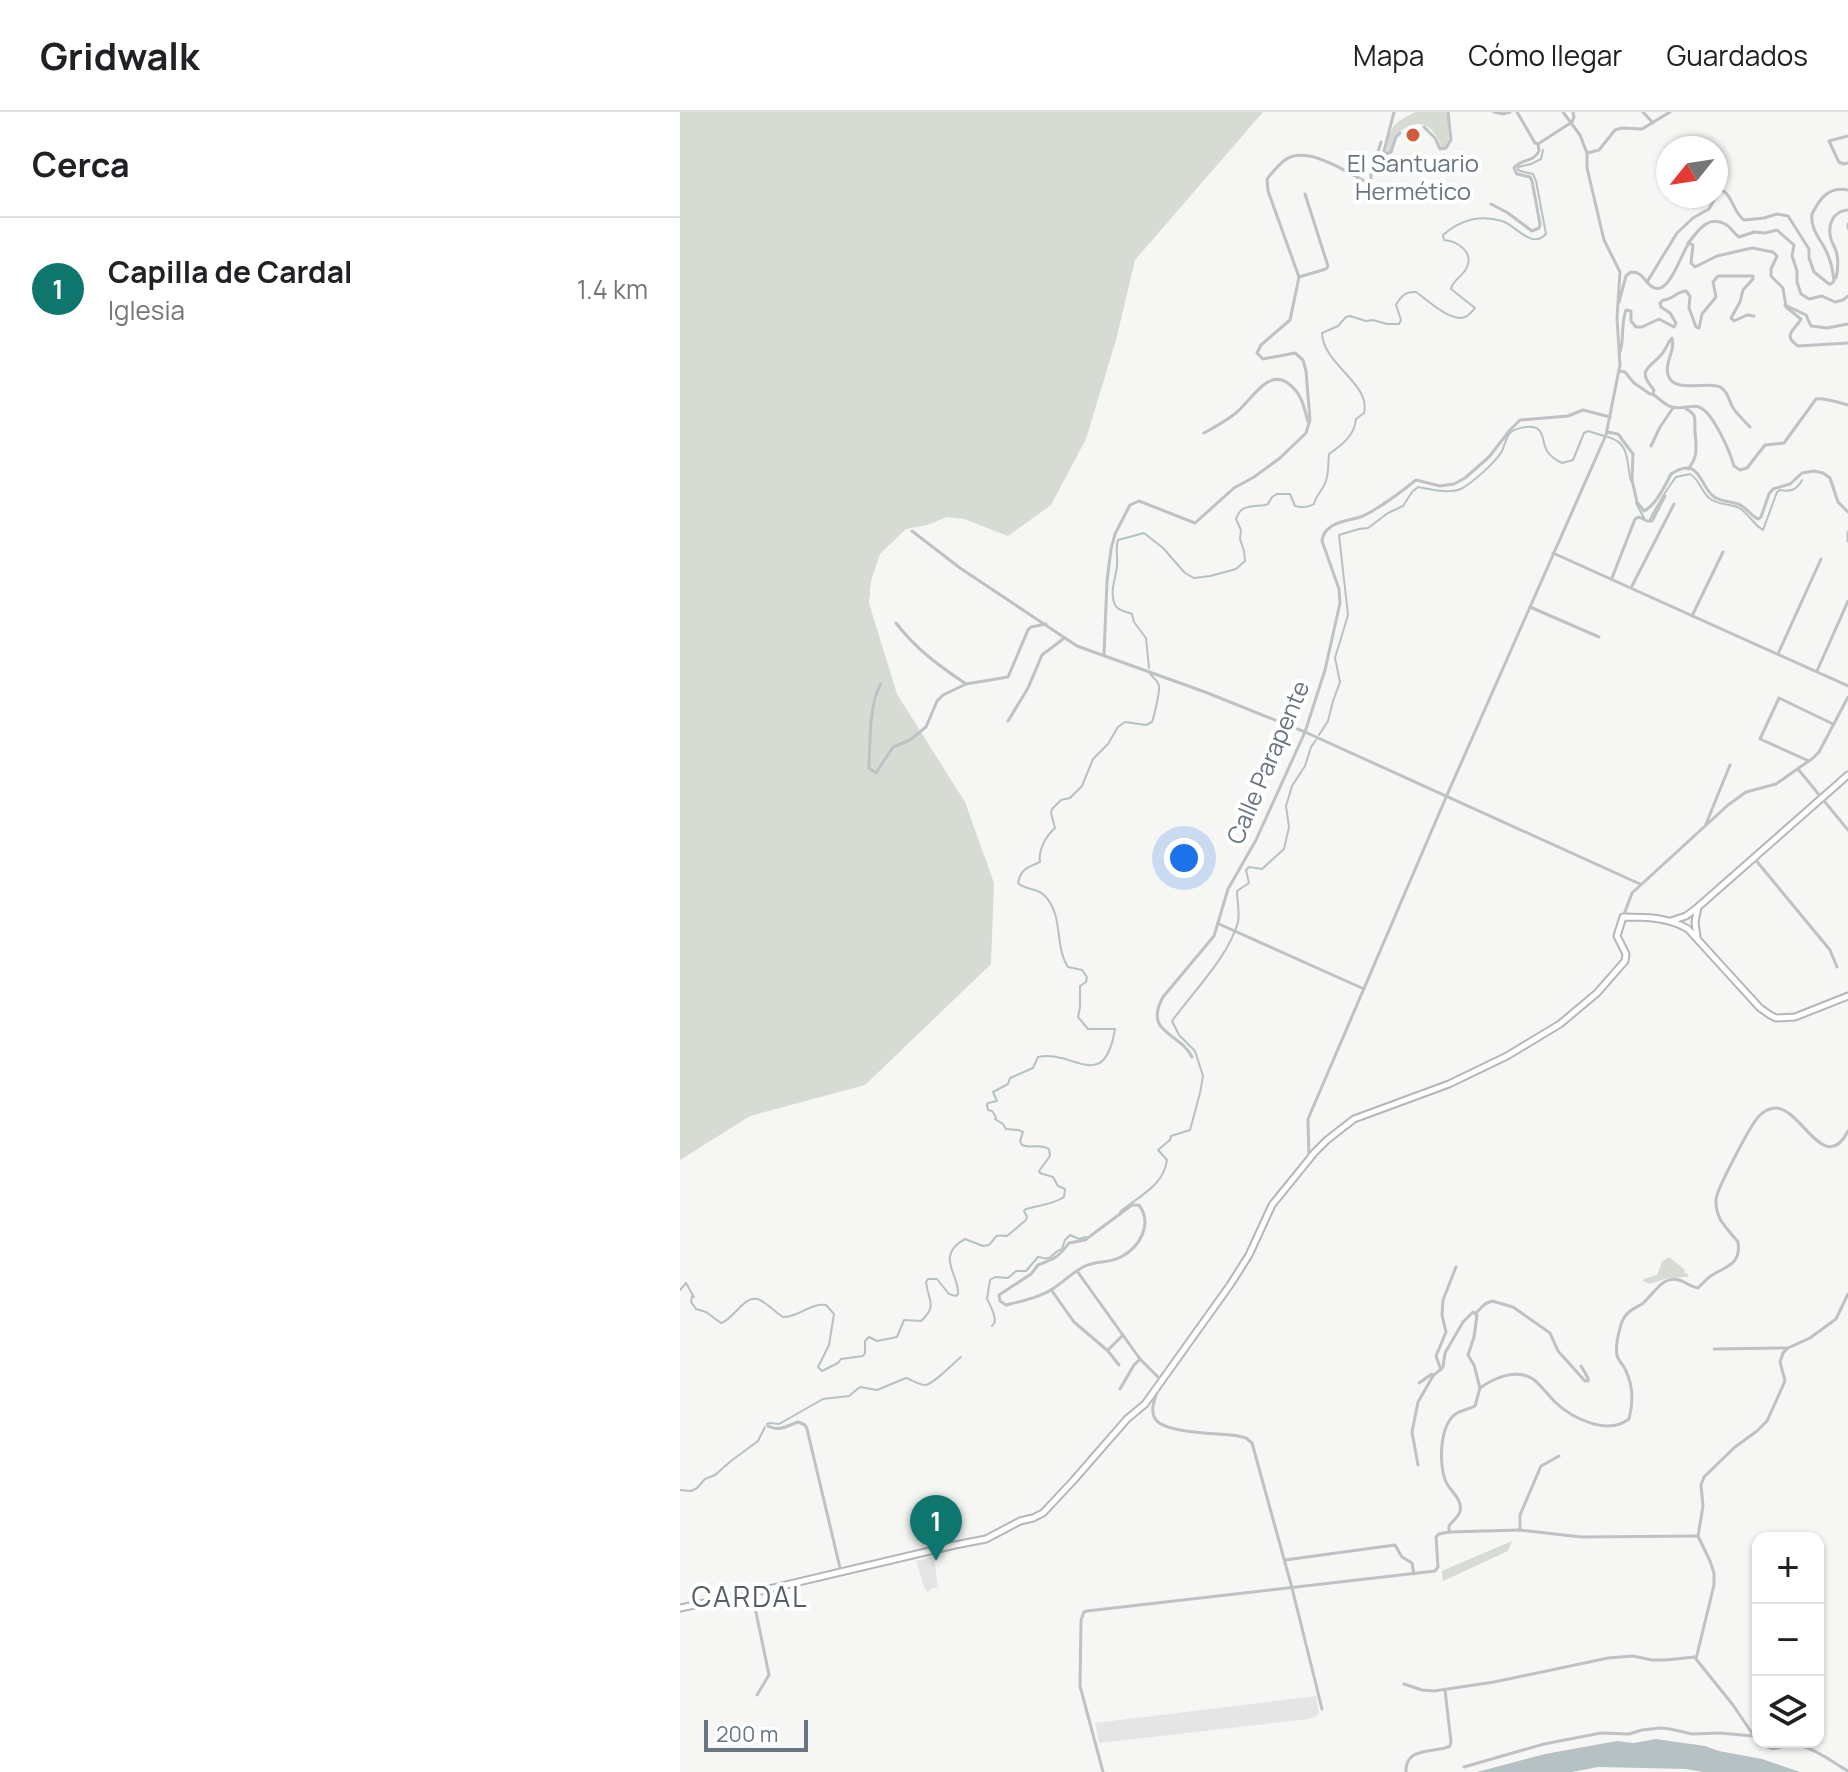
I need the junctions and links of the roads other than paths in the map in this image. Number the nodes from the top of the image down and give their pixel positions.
1 (1394, 112) edge
2 (1448, 112) edge
3 (1494, 112) edge
4 (1510, 112) edge
5 (1517, 112) edge
6 (1563, 112) edge
7 (1573, 112) edge
8 (1643, 112) edge
9 (1670, 112) edge
10 (1572, 122) junction
11 (1653, 123) junction
12 (1424, 127) dead end
13 (1400, 133) dead end
14 (1848, 136) edge
15 (1381, 142) dead end
16 (1538, 144) junction
17 (1587, 153) junction
18 (1848, 163) edge
19 (1848, 190) edge
20 (1305, 194) dead end
21 (1491, 204) dead end
22 (1848, 210) edge
23 (1688, 243) junction
24 (1299, 277) junction
25 (1834, 281) junction
26 (1647, 282) junction
27 (1848, 296) edge
28 (1785, 305) junction
29 (1617, 306) junction
30 (1754, 316) dead end
31 (1848, 324) edge
32 (1848, 343) edge
33 (1619, 354) junction
34 (1619, 371) junction
35 (1653, 394) junction
36 (1848, 405) edge
37 (1673, 408) junction
38 (1684, 408) junction
39 (1610, 417) junction
40 (1308, 426) junction
41 (1750, 427) dead end
42 (1607, 432) junction
43 (1204, 433) dead end
44 (1651, 446) dead end
45 (1688, 469) junction
46 (1665, 496) dead end
47 (1674, 504) dead end
48 (1848, 512) edge
49 (912, 531) dead end
50 (1848, 532) edge
51 (1848, 541) edge
52 (1723, 552) dead end
53 (1553, 553) junction
54 (1821, 559) dead end
55 (1612, 578) junction
56 (1632, 587) junction
57 (1848, 601) edge
58 (1530, 607) junction
59 (1692, 616) junction
60 (896, 623) dead end
61 (1046, 624) junction
62 (1599, 637) dead end
63 (1063, 639) junction
64 (1104, 655) junction
65 (1777, 655) junction
66 (1817, 672) junction
67 (881, 684) dead end
68 (966, 684) junction
69 (1848, 686) edge
70 (1848, 697) edge
71 (1008, 721) dead end
72 (1833, 724) junction
73 (1305, 732) junction
74 (1809, 761) junction
75 (1730, 765) dead end
76 (1798, 769) junction
77 (1848, 775) edge
78 (1447, 795) junction
79 (1822, 799) junction
80 (1705, 827) junction
81 (1848, 830) edge
82 (1754, 858) junction
83 (1640, 884) junction
84 (1698, 907) junction
85 (1623, 917) junction
86 (1671, 921) junction
87 (1219, 924) junction
88 (1697, 938) junction
89 (1837, 967) dead end
90 (1364, 989) junction
91 (1848, 996) edge
92 (1192, 1057) dead end
93 (1848, 1131) edge
94 (1309, 1159) junction
95 (1456, 1267) dead end
96 (1077, 1271) junction
97 (1051, 1290) junction
98 (1848, 1294) edge
99 (1476, 1313) junction
100 (1123, 1335) junction
101 (1788, 1348) junction
102 (1714, 1349) dead end
103 (1108, 1351) junction
104 (1140, 1359) junction
105 (1119, 1365) dead end
106 (1581, 1366) dead end
107 (1441, 1370) junction
108 (1435, 1373) junction
109 (1160, 1383) junction
110 (1419, 1383) dead end
111 (1480, 1388) junction
112 (1120, 1389) dead end
113 (768, 1426) dead end
114 (1559, 1456) dead end
115 (1418, 1465) dead end
116 (1520, 1530) junction
117 (1449, 1532) junction
118 (1698, 1536) junction
119 (1285, 1560) junction
120 (841, 1572) junction
121 (1414, 1574) junction
122 (1292, 1588) junction
123 (752, 1593) junction
124 (680, 1608) edge
125 (1695, 1657) junction
126 (1404, 1684) dead end
127 (1445, 1690) junction
128 (757, 1695) dead end
129 (1322, 1709) dead end
130 (1752, 1734) edge
131 (1752, 1736) edge
132 (1803, 1748) edge
133 (1464, 1767) dead end
134 (1848, 1771) edge
135 (1103, 1772) edge
136 (1406, 1772) edge

1 - 13 street
2 - 12 street
3 - 4 street
5 - 16 street
6 - 10 street
7 - 10 street
8 - 11 street
9 - 11 street
10 - 16 street
10 - 17 street
11 - 17 street
14 - 18 street
15 - 24 street
16 - 21 street
17 - 29 street
19 - 25 street
20 - 24 street
22 - 25 street
23 - 26 street
23 - 27 street
23 - 28 street
24 - 40 street
25 - 26 street
26 - 29 street
28 - 31 street
28 - 32 street
29 - 33 street
30 - 33 street
33 - 34 street
34 - 35 street
34 - 39 street
35 - 37 street
35 - 41 street
36 - 38 street
37 - 38 street
37 - 44 street
38 - 45 street
39 - 42 street
39 - 73 street, Calle Parapente
40 - 43 street
40 - 64 street
42 - 45 street
42 - 53 street
45 - 48 street
46 - 55 street
47 - 56 street
49 - 61 street
50 - 51 street
52 - 59 street
53 - 55 street
53 - 58 street
54 - 65 street
55 - 56 street
56 - 59 street
57 - 66 street
58 - 62 street
58 - 78 street
59 - 65 street
60 - 68 street
61 - 63 street
61 - 68 street
63 - 64 street
63 - 71 street
64 - 73 street
65 - 66 street
66 - 69 street
67 - 68 street
70 - 72 street
72 - 74 street
72 - 74 street
73 - 78 street
73 - 87 street, Calle Parapente
74 - 76 street
75 - 80 street
76 - 79 street
76 - 80 street
77 - 79 street
78 - 83 street
78 - 90 street
79 - 81 street
79 - 82 street
80 - 83 street
82 - 84 street
82 - 89 street
83 - 85 street
84 - 86 street
84 - 88 street
85 - 86 street
85 - 94 street
86 - 88 street
87 - 90 street
87 - 92 street, Calle Parapente
88 - 91 street
90 - 94 street
93 - 111 street
94 - 109 street
95 - 107 street
96 - 97 street
96 - 97 street
96 - 100 street
97 - 103 street
98 - 101 street
99 - 106 street
99 - 107 street
99 - 111 street
100 - 103 street
100 - 104 street
101 - 102 street
101 - 118 street
103 - 105 street
104 - 109 street
104 - 112 street
107 - 108 street
108 - 110 street
108 - 115 street
109 - 119 street
109 - 120 street
111 - 117 street
113 - 120 street
114 - 116 street
116 - 117 street
116 - 118 street
117 - 121 street
118 - 125 street
119 - 121 street
119 - 122 street
120 - 123 street
121 - 122 street
122 - 129 street
122 - 135 street
123 - 124 street
123 - 128 street
125 - 127 street
125 - 130 street
126 - 127 street
127 - 136 street
131 - 133 street
132 - 134 street

